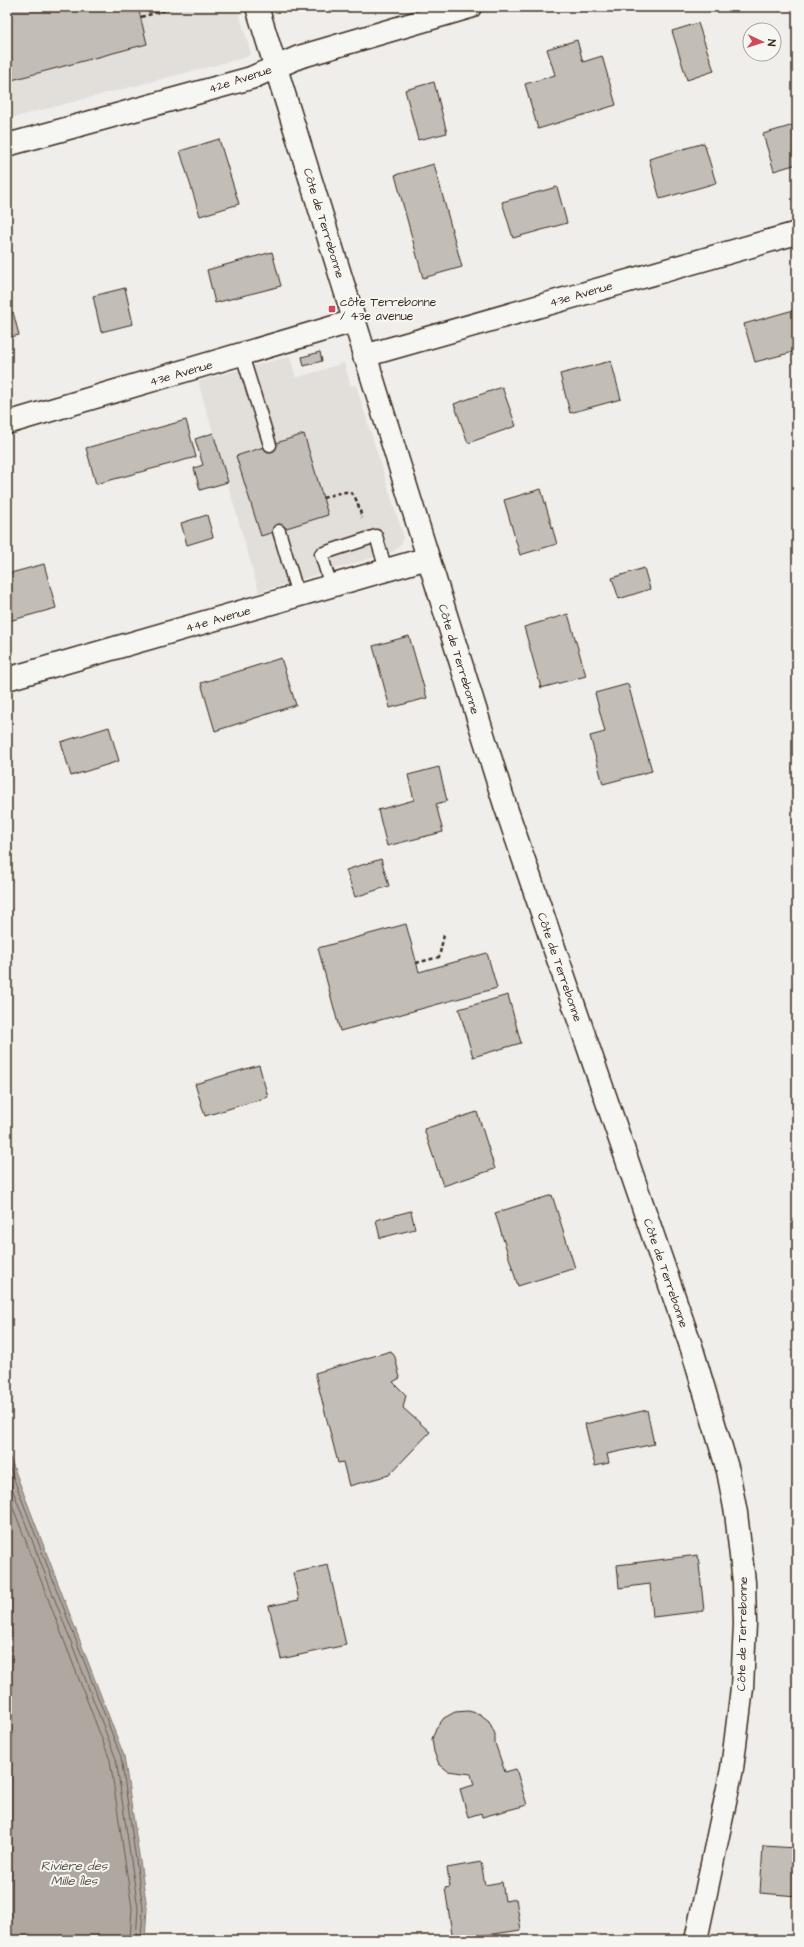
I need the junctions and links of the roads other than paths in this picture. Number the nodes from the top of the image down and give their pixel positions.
1 (257, 7) edge
2 (470, 7) edge
3 (277, 67) junction
4 (7, 145) edge
5 (797, 233) edge
6 (354, 321) junction
7 (242, 355) junction
8 (364, 356) junction
9 (7, 423) edge
10 (270, 445) dead end
11 (279, 531) dead end
12 (428, 558) junction
13 (386, 570) junction
14 (330, 586) junction
15 (298, 595) junction
16 (7, 679) edge
17 (696, 1940) edge

1 - 3 main road, Côte de Terrebonne
2 - 3 main road, 42e Avenue
3 - 4 main road, 42e Avenue
3 - 6 main road, Côte de Terrebonne
5 - 8 main road, 43e Avenue
6 - 7 main road, 43e Avenue
6 - 8 main road, Côte de Terrebonne
7 - 9 main road, 43e Avenue
7 - 10 lane
8 - 12 main road, Côte de Terrebonne
11 - 15 lane
12 - 13 main road, 44e Avenue
12 - 17 main road, Côte de Terrebonne
13 - 14 main road, 44e Avenue
13 - 14 lane
14 - 15 main road, 44e Avenue
15 - 16 main road, 44e Avenue

